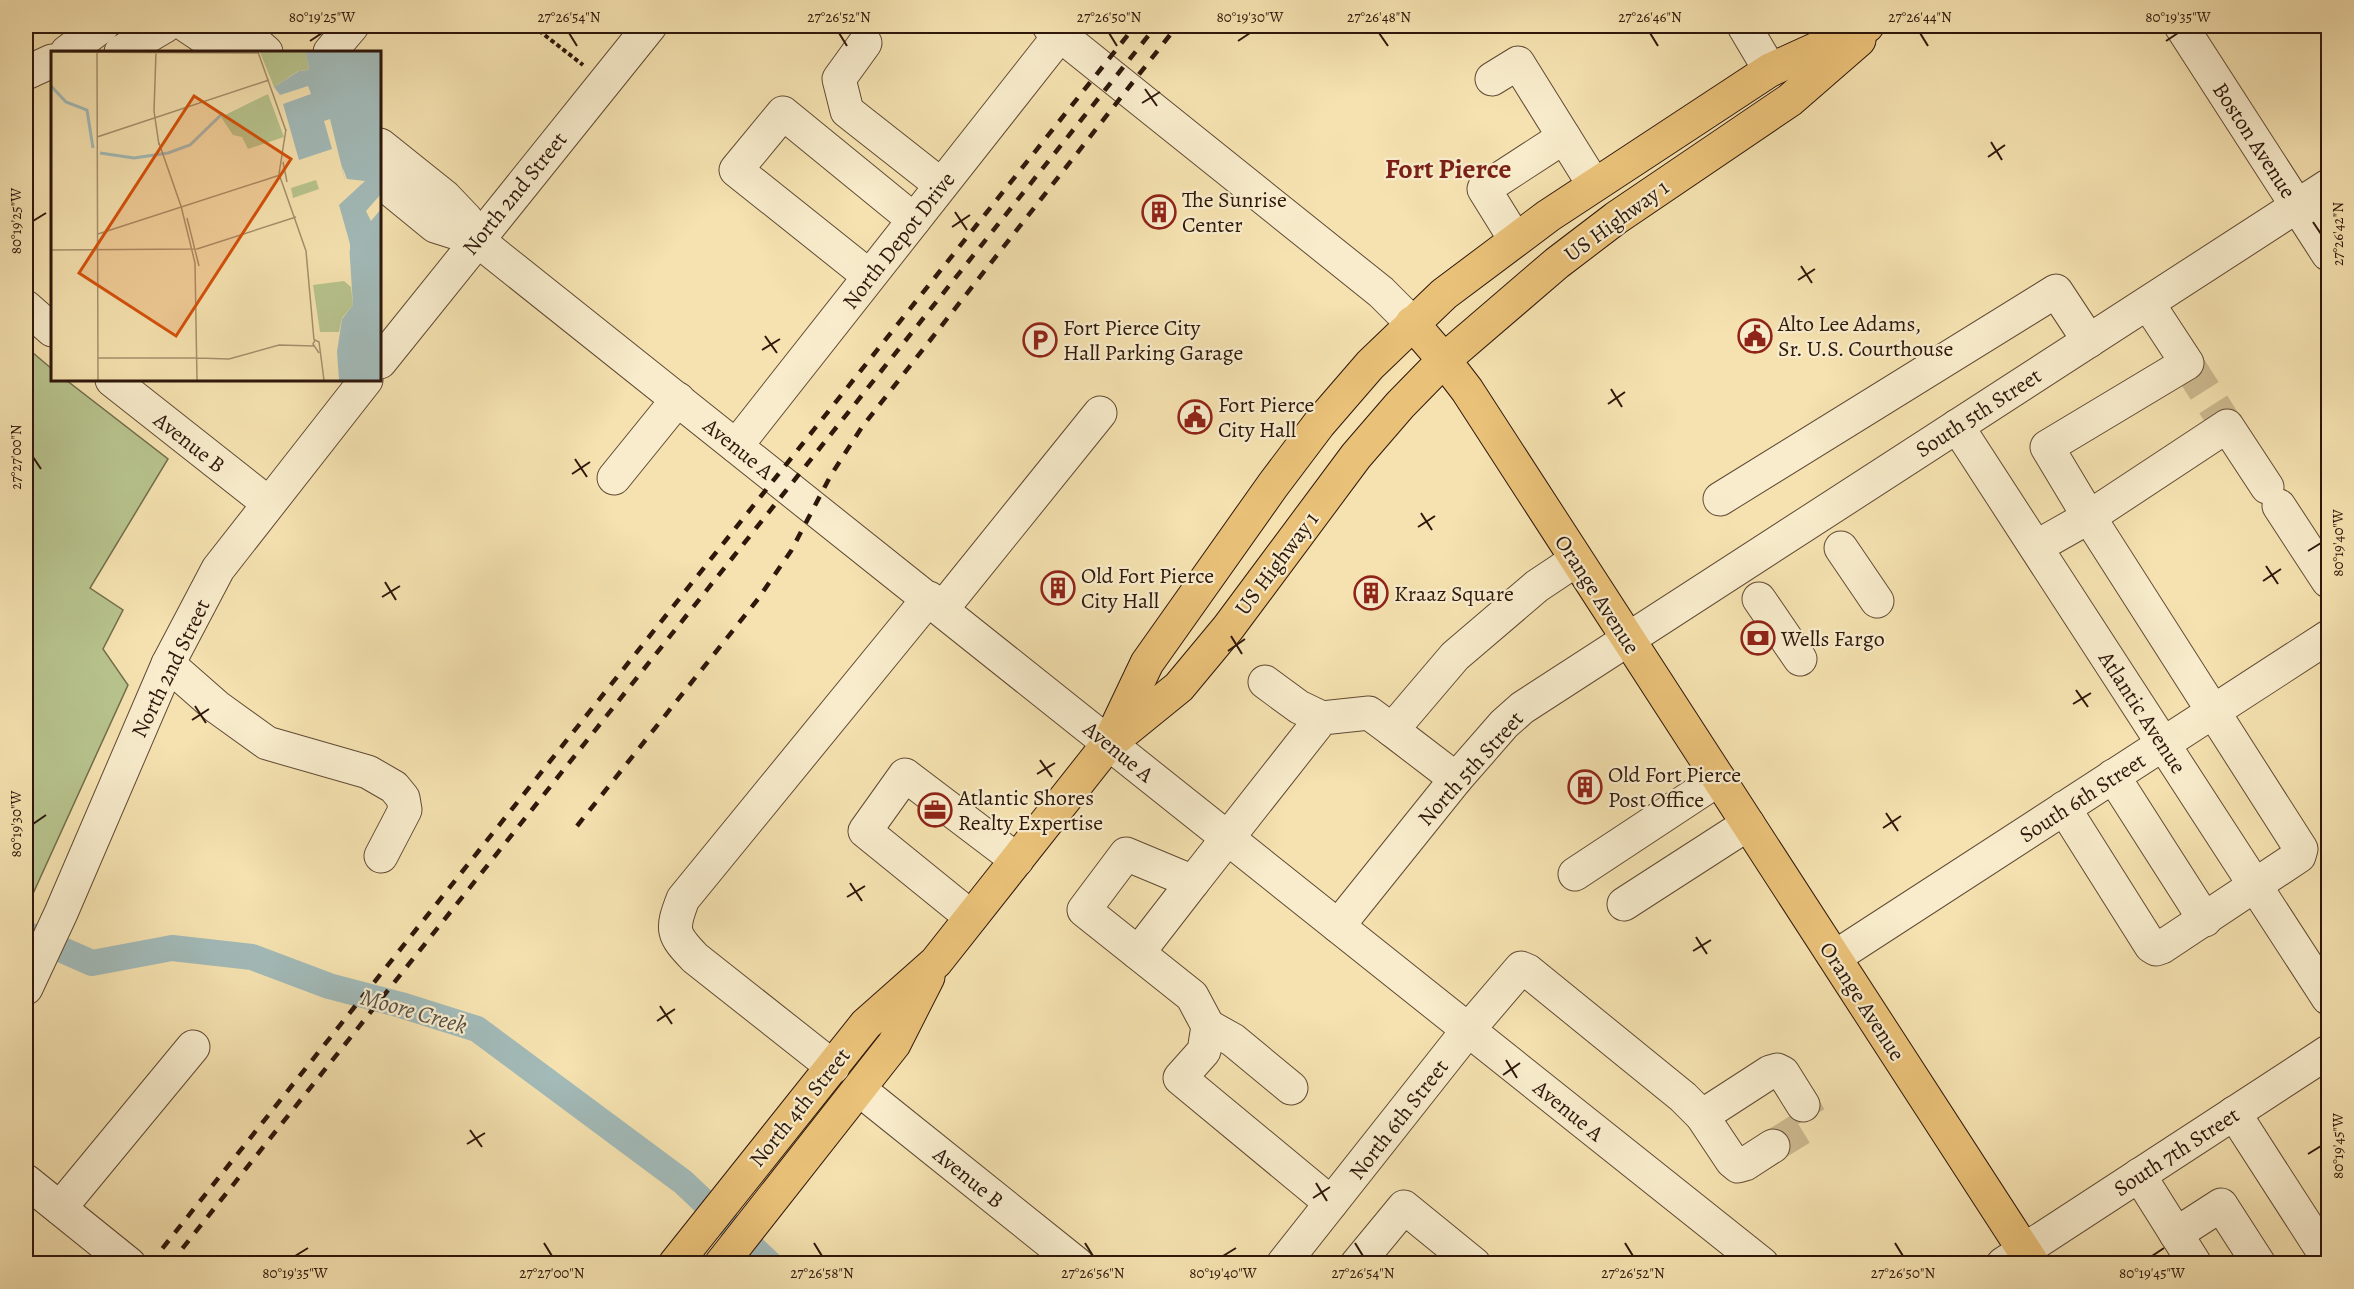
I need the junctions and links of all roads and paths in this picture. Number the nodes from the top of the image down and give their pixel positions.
1 (102, 26) edge
2 (176, 26) edge
3 (236, 26) edge
4 (533, 26) edge
5 (650, 26) edge
6 (1744, 26) edge
7 (1867, 26) edge
8 (1876, 26) edge
9 (2181, 26) edge
10 (1059, 28) edge
11 (865, 43) dead end
12 (68, 51) edge
13 (123, 51) edge
14 (224, 51) edge
15 (265, 51) edge
16 (51, 61) edge
17 (585, 68) dead end
18 (1770, 70) junction
19 (26, 73) edge
20 (1492, 79) dead end
21 (51, 86) edge
22 (26, 94) edge
23 (1564, 137) junction
24 (381, 146) edge
25 (381, 182) edge
26 (941, 185) junction
27 (1594, 185) junction
28 (2328, 186) edge
29 (2298, 206) junction
30 (914, 220) junction
31 (476, 239) junction
32 (1515, 239) junction
33 (2328, 254) edge
34 (869, 276) junction
35 (2149, 304) junction
36 (26, 307) edge
37 (1412, 323) junction
38 (51, 329) edge
39 (2089, 341) junction
40 (1444, 360) junction
41 (381, 361) edge
42 (113, 381) edge
43 (365, 381) edge
44 (678, 399) junction
45 (1100, 413) dead end
46 (1957, 426) junction
47 (736, 446) junction
48 (614, 478) dead end
49 (1720, 500) dead end
50 (268, 503) junction
51 (2089, 517) junction
52 (1841, 548) dead end
53 (2036, 548) junction
54 (1576, 560) junction
55 (2328, 580) edge
56 (1759, 598) dead end
57 (1877, 601) dead end
58 (935, 604) junction
59 (2328, 637) edge
60 (1628, 639) junction
61 (1800, 659) dead end
62 (168, 664) junction
63 (1265, 682) dead end
64 (2213, 712) junction
65 (1323, 718) junction
66 (1392, 730) junction
67 (2163, 743) junction
68 (1108, 744) junction
69 (2113, 776) junction
70 (1456, 779) junction
71 (1719, 779) junction
72 (2064, 808) junction
73 (1748, 824) junction
74 (1227, 838) junction
75 (381, 856) dead end
76 (1017, 860) junction
77 (1575, 874) dead end
78 (1193, 882) junction
79 (2256, 886) junction
80 (1624, 904) dead end
81 (971, 917) junction
82 (2205, 920) junction
83 (1338, 926) junction
84 (1138, 953) junction
85 (1835, 957) junction
86 (936, 962) junction
87 (27, 986) edge
88 (2328, 998) edge
89 (1208, 1026) junction
90 (1468, 1030) junction
91 (193, 1047) dead end
92 (2328, 1052) edge
93 (833, 1067) junction
94 (1291, 1088) dead end
95 (860, 1090) junction
96 (1803, 1105) tunnel mouth
97 (2234, 1113) junction
98 (1702, 1116) junction
99 (1773, 1146) tunnel mouth
100 (2139, 1175) junction
101 (26, 1181) edge
102 (1331, 1203) junction
103 (60, 1208) junction
104 (2176, 1234) junction
105 (678, 1259) edge
106 (1297, 1259) edge
107 (2020, 1259) edge
108 (2328, 1259) edge
109 (129, 1263) edge
110 (721, 1263) edge
111 (1077, 1263) edge
112 (1357, 1263) edge
113 (1474, 1263) edge
114 (1762, 1263) edge
115 (2195, 1263) edge
116 (2259, 1263) edge

1 - 12 street
2 - 13 street
2 - 14 street
3 - 15 street
4 - 17 path
5 - 31 street, North 2nd Street
6 - 18 street
7 - 18 main road, US Highway 1
8 - 40 main road, US Highway 1
9 - 29 street, Boston Avenue
10 - 26 street, North Depot Drive
10 - 37 street, Orange Avenue
11 - 26 street
16 - 19 street
18 - 27 main road, US Highway 1
20 - 23 street
21 - 22 street
23 - 27 street
23 - 32 street
24 - 31 street, Avenue A
25 - 31 street, Avenue A
26 - 30 street, North Depot Drive
27 - 32 main road, US Highway 1
28 - 29 street, South 5th Street
29 - 33 street, Boston Avenue
29 - 35 street, South 5th Street
30 - 34 street, North Depot Drive
30 - 34 street
31 - 41 street, North 2nd Street
31 - 44 street, Avenue A
32 - 37 main road, US Highway 1
34 - 47 street, North Depot Drive
35 - 39 street, South 5th Street
35 - 51 street
36 - 38 street
37 - 40 main road, Orange Avenue
37 - 68 main road, US Highway 1
39 - 46 street, South 5th Street
39 - 49 street
40 - 54 main road, Orange Avenue
40 - 68 main road, US Highway 1
42 - 50 street, Avenue B
43 - 50 street, North 2nd Street
44 - 47 street, Avenue A
44 - 48 street
45 - 58 street
46 - 53 street, Atlantic Avenue
46 - 60 street, South 5th Street
47 - 58 street, Avenue A
50 - 62 street, North 2nd Street
51 - 53 street
51 - 55 street
51 - 64 street
52 - 57 street
53 - 67 street, Atlantic Avenue
54 - 60 main road, Orange Avenue
54 - 66 street
56 - 61 street
58 - 68 street, Avenue A
58 - 93 street
59 - 64 street, South 6th Street
60 - 70 street, North 5th Street
60 - 71 main road, Orange Avenue
62 - 75 street
62 - 87 street, North 2nd Street
63 - 65 street
64 - 67 street, South 6th Street
64 - 79 street
65 - 66 street
65 - 74 street
66 - 70 street
67 - 69 street, South 6th Street
67 - 79 street, Atlantic Avenue
68 - 74 street, Avenue A
68 - 76 main road, North 4th Street
69 - 72 street, South 6th Street
69 - 82 street
70 - 83 street, North 5th Street
71 - 73 main road, Orange Avenue
71 - 77 street
72 - 82 street
72 - 85 street, South 6th Street
73 - 80 street
73 - 85 main road, Orange Avenue
74 - 78 street
74 - 83 street, Avenue A
76 - 81 main road, North 4th Street
76 - 81 street
78 - 84 street
78 - 84 street
79 - 82 street
79 - 88 street, Atlantic Avenue
81 - 86 main road, North 4th Street
83 - 90 street, Avenue A
84 - 89 street
85 - 107 main road, Orange Avenue
86 - 93 main road, North 4th Street
86 - 95 main road, North 4th Street
89 - 94 street
89 - 102 street
90 - 98 street, North 6th Street
90 - 102 street, North 6th Street
90 - 114 street, Avenue A
91 - 103 street
92 - 97 street, South 7th Street
93 - 105 main road, North 4th Street
95 - 110 main road, North 4th Street
95 - 111 street, Avenue B
96 - 98 street
97 - 100 street, South 7th Street
97 - 108 street
98 - 99 street
100 - 104 street
100 - 107 street, South 7th Street
101 - 103 street
102 - 106 street, North 6th Street
103 - 109 street
104 - 115 street
104 - 116 street
112 - 113 street

